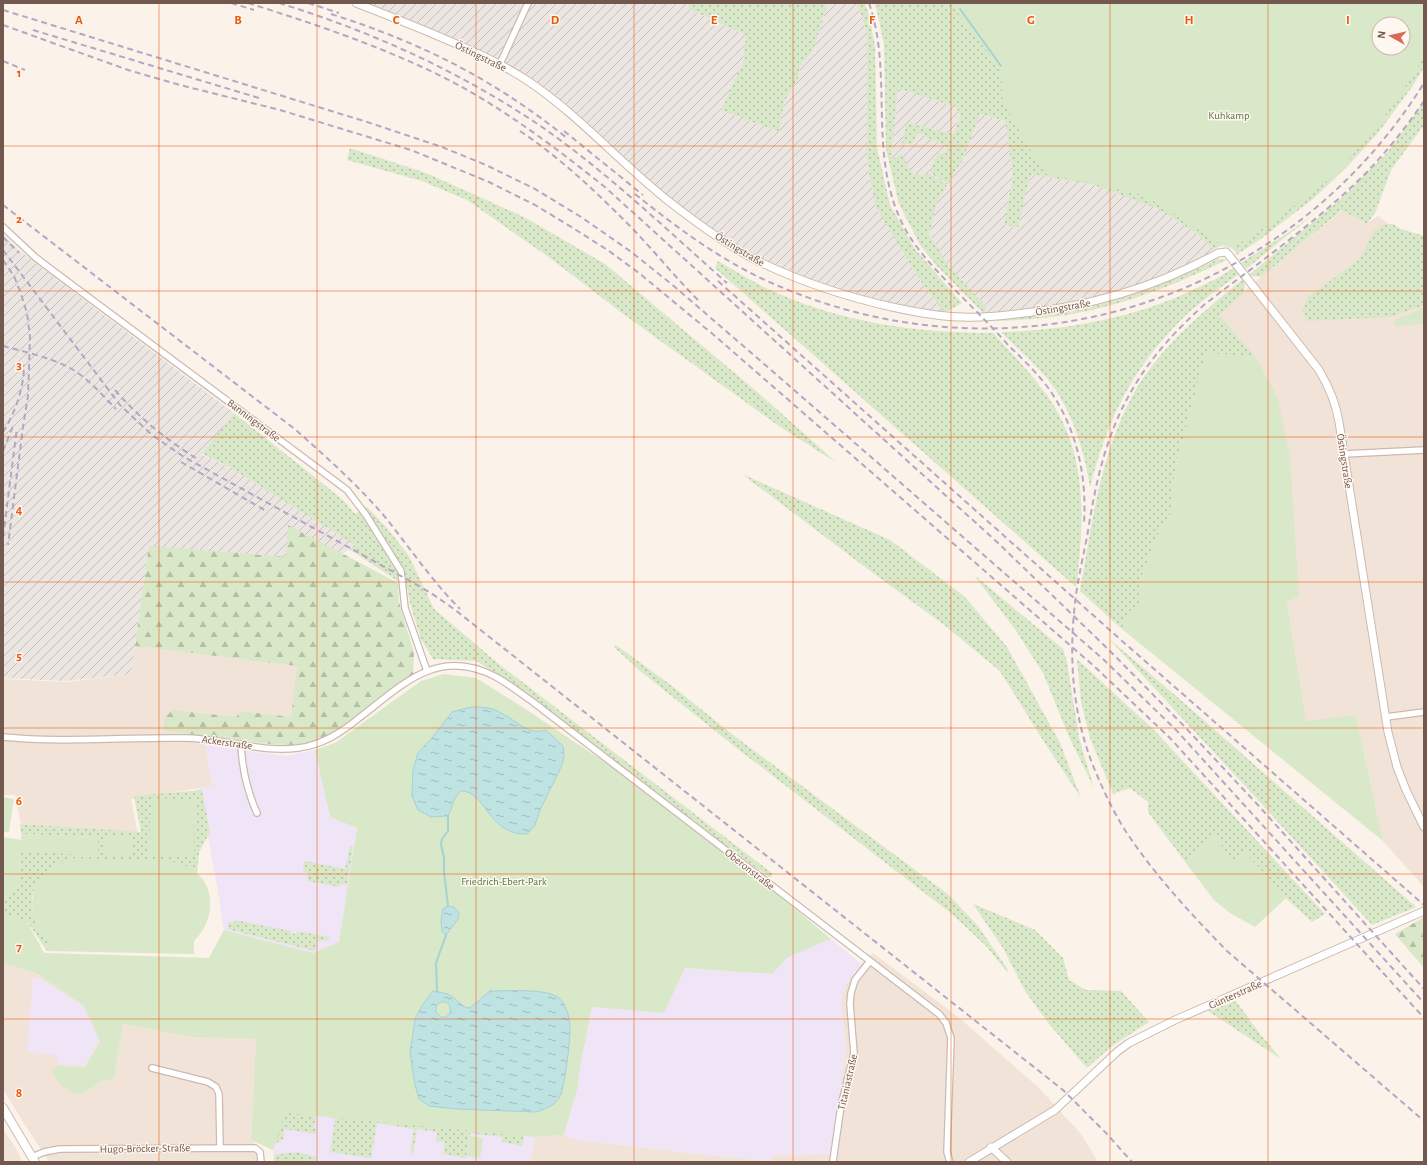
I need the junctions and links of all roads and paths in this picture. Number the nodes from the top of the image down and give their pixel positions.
1 (356, 3) edge
2 (528, 3) edge
3 (500, 64) junction
4 (3, 227) edge
5 (1424, 450) edge
6 (1344, 454) junction
7 (427, 671) junction
8 (1424, 712) edge
9 (1386, 717) junction
10 (3, 737) edge
11 (241, 744) junction
12 (256, 813) dead end
13 (1424, 827) edge
14 (1424, 911) edge
15 (870, 960) junction
16 (152, 1068) dead end
17 (3, 1108) edge
18 (220, 1147) junction
19 (991, 1147) junction
20 (33, 1160) edge
21 (833, 1161) dead end
22 (261, 1162) edge
23 (950, 1162) edge
24 (969, 1162) edge
25 (1007, 1162) edge

1 - 3 street, Östingstraße
2 - 3 street
3 - 6 street, Östingstraße
4 - 7 street, Banningstraße
5 - 6 street
6 - 9 street, Östingstraße
7 - 11 street, Ackerstraße
7 - 15 street, Oberonstraße
8 - 9 street
9 - 13 street, Östingstraße
10 - 11 street, Ackerstraße
11 - 12 street
14 - 19 street, Günterstraße
15 - 21 street, Titaniastraße
15 - 23 street, Oberonstraße
16 - 18 street
17 - 20 main road
18 - 20 street, Hugo-Bröcker-Straße
18 - 22 street, Hugo-Bröcker-Straße
19 - 24 street, Günterstraße
19 - 25 street

